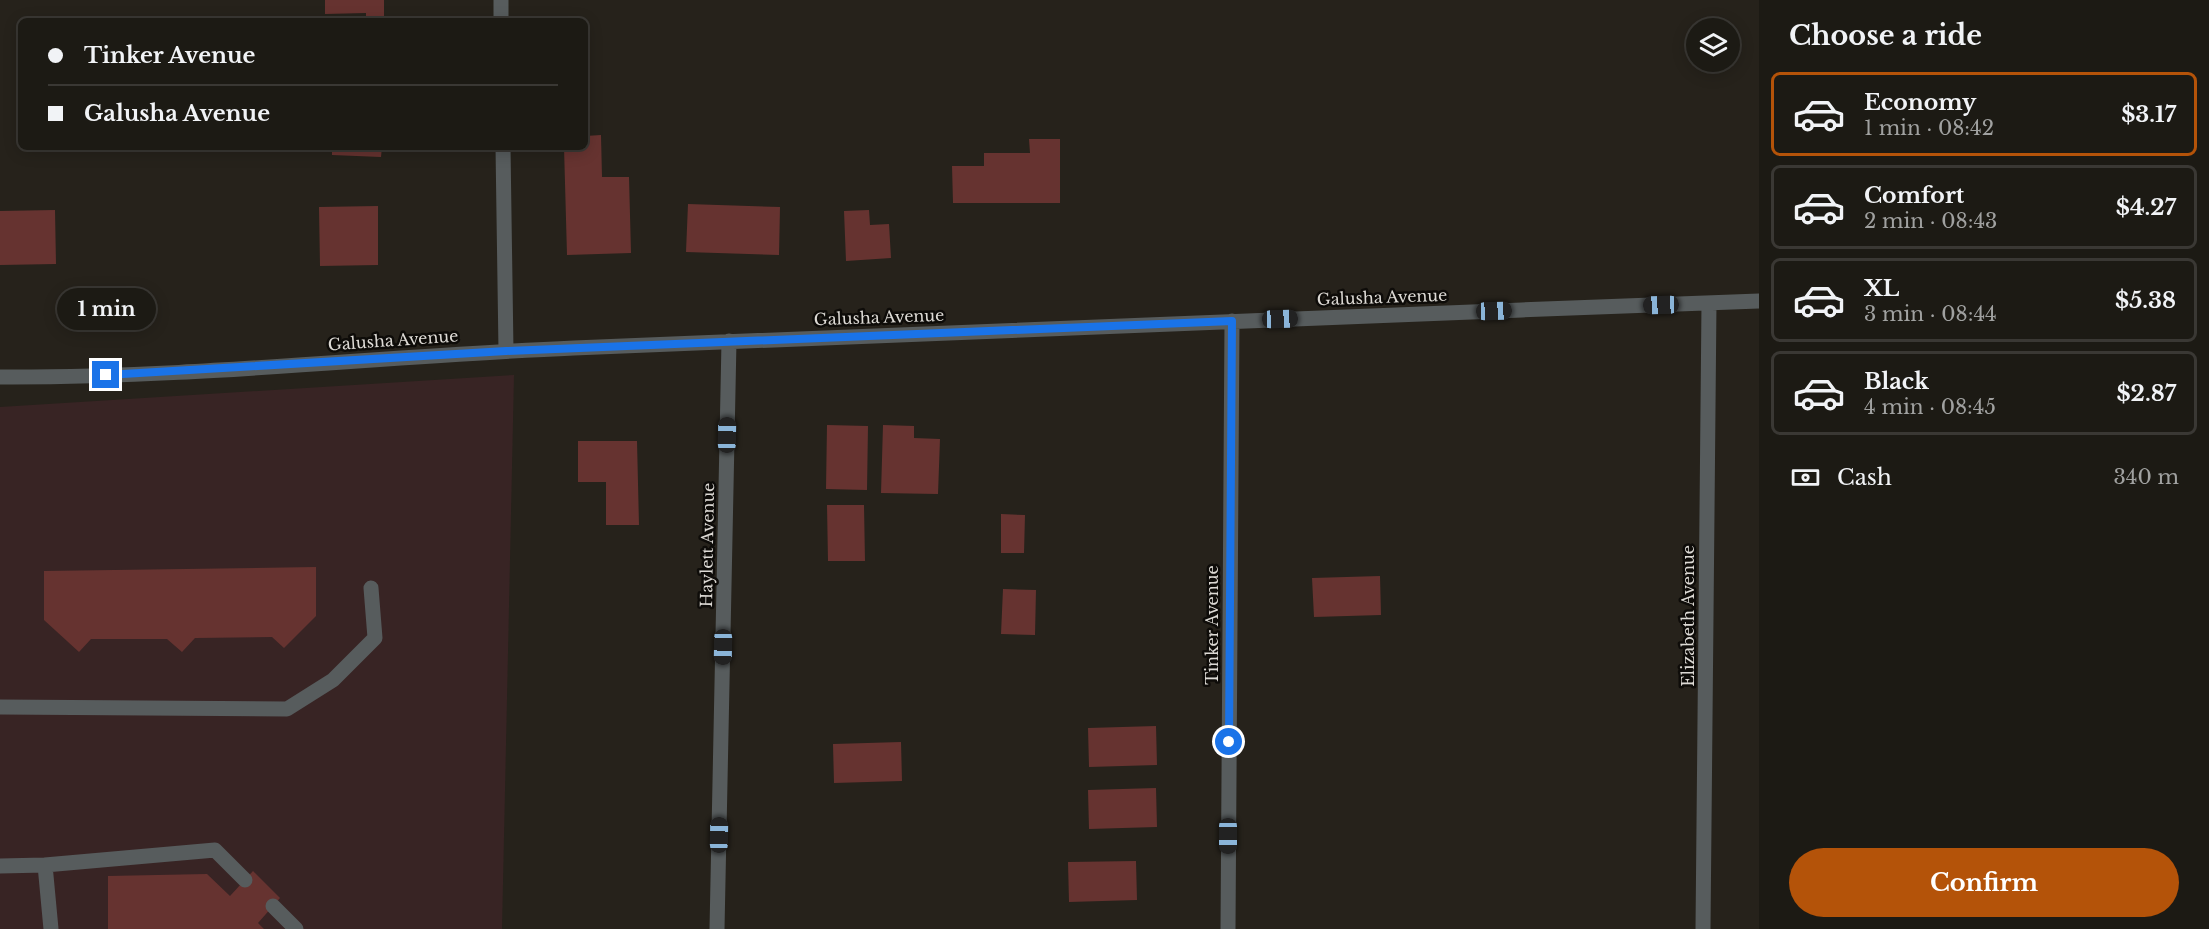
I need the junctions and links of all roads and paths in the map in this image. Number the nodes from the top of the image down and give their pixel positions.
1 (501, 0) edge
2 (501, 18) edge
3 (503, 150) edge
4 (1759, 301) edge
5 (1708, 303) junction
6 (1232, 321) junction
7 (729, 341) junction
8 (506, 351) junction
9 (0, 377) edge
10 (371, 588) dead end
11 (0, 707) edge
12 (45, 865) junction
13 (0, 866) edge
14 (245, 880) dead end
15 (273, 906) dead end
16 (51, 929) edge
17 (296, 929) edge
18 (717, 929) edge
19 (1228, 929) edge
20 (1703, 929) edge

1 - 2 street
3 - 8 street
4 - 5 street, Galusha Avenue
5 - 6 street, Galusha Avenue
5 - 20 street, Elizabeth Avenue
6 - 7 street, Galusha Avenue
6 - 19 street, Tinker Avenue
7 - 8 street, Galusha Avenue
7 - 18 street, Haylett Avenue
8 - 9 street, Galusha Avenue
10 - 11 street
12 - 13 street
12 - 14 street
12 - 16 street
15 - 17 street

